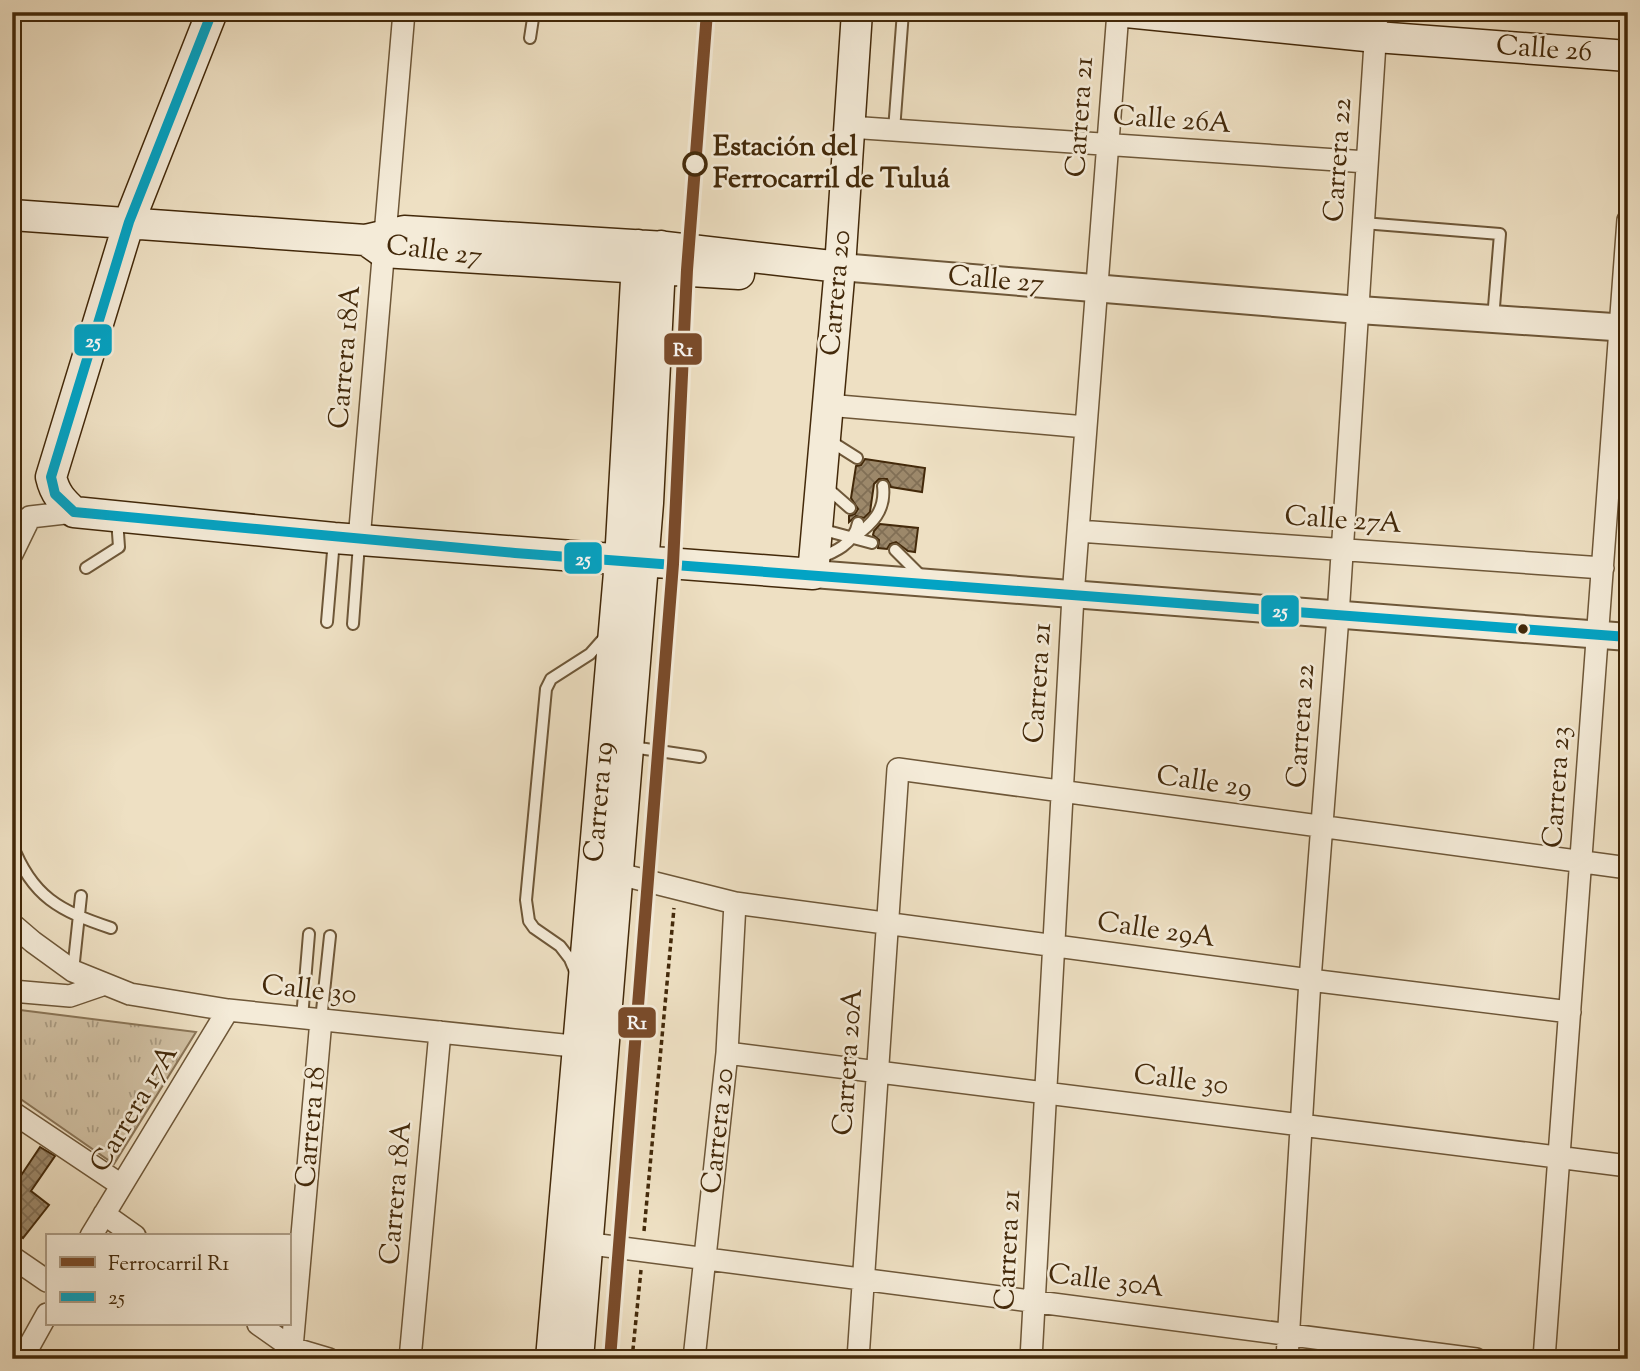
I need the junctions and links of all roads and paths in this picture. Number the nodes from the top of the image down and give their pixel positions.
1 (212, 12) edge
2 (404, 12) edge
3 (534, 12) edge
4 (857, 12) edge
5 (904, 12) edge
6 (1118, 12) edge
7 (1126, 12) edge
8 (1376, 24) edge
9 (530, 38) dead end
10 (1628, 56) edge
11 (849, 127) junction
12 (894, 130) junction
13 (1107, 145) junction
14 (1367, 162) junction
15 (12, 215) edge
16 (1628, 220) edge
17 (129, 222) junction
18 (1363, 223) junction
19 (378, 242) junction
20 (649, 257) junction
21 (840, 275) junction
22 (1096, 290) junction
23 (1359, 310) junction
24 (1493, 320) junction
25 (1624, 328) edge
26 (827, 405) junction
27 (1087, 426) junction
28 (825, 437) junction
29 (857, 458) dead end
30 (821, 482) junction
31 (883, 486) dead end
32 (850, 508) dead end
33 (74, 512) junction
34 (116, 516) junction
35 (858, 523) dead end
36 (817, 528) junction
37 (1079, 531) junction
38 (853, 538) junction
39 (346, 539) junction
40 (872, 543) dead end
41 (895, 550) dead end
42 (1343, 550) junction
43 (12, 554) edge
44 (631, 561) junction
45 (814, 567) junction
46 (86, 568) dead end
47 (1603, 568) junction
48 (928, 584) junction
49 (1073, 596) junction
50 (616, 616) junction
51 (1338, 616) junction
52 (327, 622) dead end
53 (353, 624) dead end
54 (1598, 634) junction
55 (1628, 637) edge
56 (629, 747) junction
57 (700, 758) dead end
58 (898, 769) joint
59 (1061, 792) junction
60 (1323, 828) junction
61 (12, 844) edge
62 (1581, 862) junction
63 (1628, 869) edge
64 (619, 874) junction
65 (81, 896) dead end
66 (735, 903) junction
67 (674, 904) dead end
68 (79, 917) junction
69 (12, 924) edge
70 (887, 924) junction
71 (111, 928) dead end
72 (309, 934) dead end
73 (330, 936) dead end
74 (1054, 946) junction
75 (73, 971) junction
76 (1310, 980) junction
77 (105, 984) junction
78 (12, 991) edge
79 (228, 1010) junction
80 (582, 1010) junction
81 (1570, 1012) junction
82 (312, 1019) junction
83 (440, 1032) junction
84 (592, 1048) junction
85 (727, 1053) junction
86 (876, 1072) junction
87 (1045, 1093) junction
88 (12, 1112) edge
89 (1301, 1124) junction
90 (1559, 1157) junction
91 (1628, 1166) edge
92 (121, 1185) junction
93 (104, 1214) junction
94 (92, 1234) edge
95 (132, 1234) edge
96 (575, 1242) junction
97 (643, 1250) junction
98 (12, 1257) edge
99 (706, 1259) junction
100 (864, 1279) junction
101 (46, 1280) edge
102 (1035, 1301) junction
103 (46, 1316) edge
104 (260, 1326) edge
105 (1289, 1334) junction
106 (290, 1353) edge
107 (12, 1354) edge
108 (20, 1359) edge
109 (329, 1359) edge
110 (410, 1359) edge
111 (551, 1359) edge
112 (578, 1359) edge
113 (632, 1359) edge
114 (694, 1359) edge
115 (858, 1359) edge
116 (1031, 1359) edge
117 (1287, 1359) edge
118 (1476, 1359) edge
119 (1544, 1359) edge

1 - 17 main road
2 - 19 street, Carrera 18A
3 - 9 lane
4 - 11 main road, Carrera 20
5 - 12 lane
6 - 13 street, Carrera 21
7 - 8 main road, Calle 26
8 - 10 main road, Calle 26
8 - 14 street, Carrera 22
11 - 12 street, Calle 26A
11 - 21 main road, Carrera 20
12 - 13 street, Calle 26A
13 - 14 street, Calle 26A
13 - 22 street, Carrera 21
14 - 18 street, Carrera 22
15 - 17 main road, Calle 27
16 - 25 street, Carrera 23
17 - 19 main road, Calle 27
17 - 33 main road
18 - 23 street, Carrera 22
18 - 24 lane
19 - 20 main road, Calle 27
19 - 39 street, Carrera 18A
20 - 21 main road, Calle 27
20 - 44 main road, Carrera 19
21 - 22 street, Calle 27
21 - 26 main road, Carrera 20
22 - 23 street, Calle 27
22 - 27 street, Carrera 21
23 - 24 street, Calle 27
23 - 42 street, Carrera 22
24 - 25 street, Calle 27
25 - 47 street, Carrera 23
26 - 27 street
26 - 28 main road, Carrera 20
27 - 37 street, Carrera 21
28 - 29 lane
28 - 30 main road, Carrera 20
30 - 32 lane
30 - 36 main road, Carrera 20
31 - 38 lane
33 - 34 main road
33 - 43 street
34 - 39 main road
34 - 46 lane
35 - 38 lane
36 - 38 lane
36 - 45 main road, Carrera 20
37 - 42 street, Calle 27A
37 - 49 street, Carrera 21
38 - 40 lane
38 - 45 lane
39 - 44 main road
39 - 52 lane
39 - 53 lane
41 - 48 lane
42 - 47 street, Calle 27A
42 - 51 street, Carrera 22
44 - 45 main road
44 - 50 main road, Carrera 19
44 - 56 main road, Carrera 19
45 - 48 street
47 - 54 street, Carrera 23
48 - 49 street
49 - 51 street
49 - 59 street, Carrera 21
50 - 80 main road, Carrera 19
50 - 80 lane
51 - 54 street
51 - 60 street, Carrera 22
54 - 55 street
54 - 62 street, Carrera 23
56 - 57 lane
56 - 64 main road, Carrera 19
58 - 59 street, Calle 29
58 - 70 street, Carrera 20A
59 - 60 street, Calle 29
59 - 74 street, Carrera 21
60 - 62 street, Calle 29
60 - 76 street, Carrera 22
61 - 68 lane
62 - 63 street, Calle 29
62 - 81 street, Carrera 23
64 - 66 street, Calle 29A
64 - 84 main road, Carrera 19
65 - 68 lane
66 - 70 street, Calle 29A
66 - 85 street, Carrera 20
67 - 97 path
68 - 71 lane
68 - 75 lane
69 - 75 street, Calle 30
70 - 74 street, Calle 29A
70 - 86 street, Carrera 20A
72 - 82 lane
73 - 82 lane
74 - 76 street, Calle 29A
74 - 87 street, Carrera 21
75 - 77 street, Calle 30
76 - 81 street, Calle 29A
76 - 89 street, Carrera 22
77 - 78 street
77 - 79 street, Calle 30
79 - 82 street, Calle 30
79 - 92 street, Carrera 17A
80 - 84 main road, Carrera 19
81 - 90 street, Carrera 23
82 - 83 street, Calle 30
82 - 106 street, Carrera 18
83 - 84 street, Calle 30
83 - 110 street, Carrera 18A
84 - 96 main road, Carrera 19
85 - 86 street, Calle 30
85 - 99 street, Carrera 20
86 - 87 street, Calle 30
86 - 100 street, Carrera 20A
87 - 89 street, Calle 30
87 - 102 street, Carrera 21
88 - 92 street
89 - 90 street, Calle 30
89 - 105 street, Carrera 22
90 - 91 street, Calle 30
90 - 119 street, Carrera 23
92 - 93 street, Carrera 17A
93 - 94 street, Carrera 17A
93 - 95 street
96 - 97 street, Calle 30A
96 - 111 main road, Carrera 19
96 - 112 main road, Carrera 19
97 - 99 street, Calle 30A
97 - 113 path
98 - 101 street
99 - 100 street, Calle 30A
99 - 114 street, Carrera 20
100 - 102 street, Calle 30A
100 - 115 street, Carrera 20A
102 - 105 street, Calle 30A
102 - 116 street, Carrera 21
103 - 108 street
104 - 106 street
105 - 117 street, Carrera 22
105 - 118 street, Calle 30A
106 - 109 street
107 - 108 street

